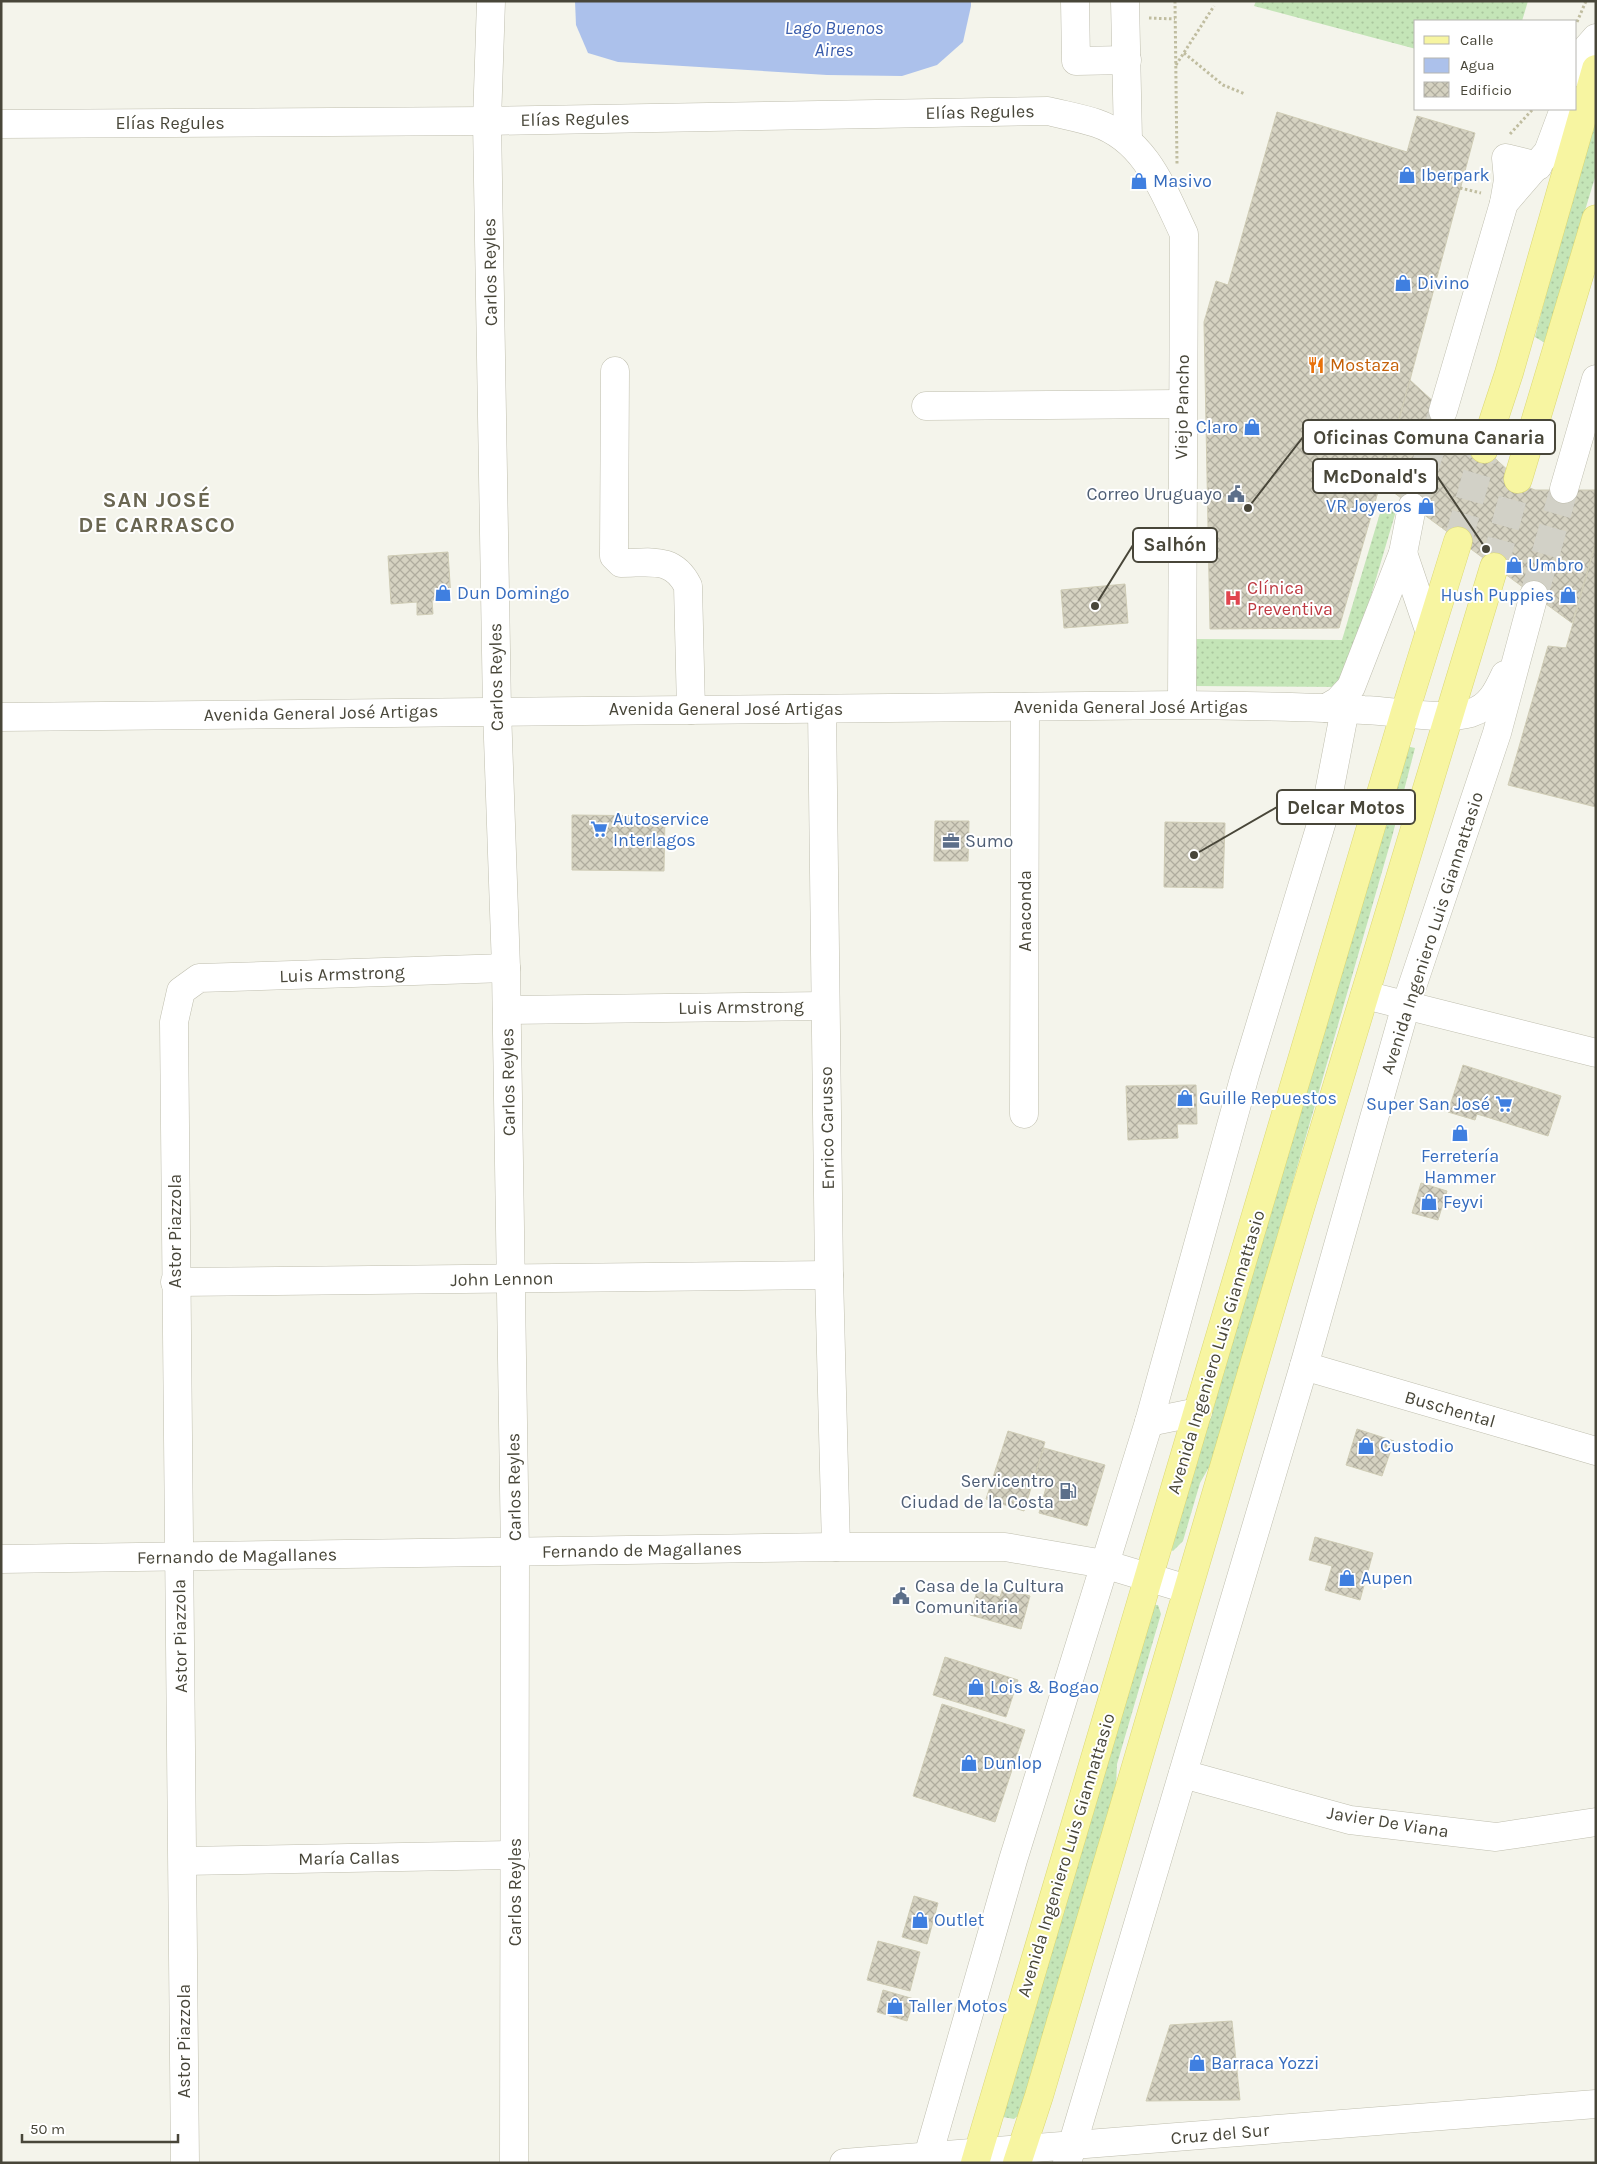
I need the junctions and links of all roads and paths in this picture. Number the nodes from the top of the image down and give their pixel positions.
1 (491, 1) edge
2 (1075, 1) edge
3 (1125, 1) edge
4 (1175, 1) edge
5 (1586, 1) edge
6 (1214, 6) dead end
7 (1577, 23) edge
8 (1596, 38) edge
9 (1184, 54) junction
10 (1127, 60) junction
11 (1176, 66) junction
12 (1577, 69) edge
13 (1596, 69) edge
14 (1245, 94) dead end
15 (1564, 110) edge
16 (487, 120) junction
17 (1, 124) edge
18 (1134, 145) junction
19 (1177, 171) dead end
20 (1596, 219) edge
21 (615, 370) dead end
22 (1596, 379) edge
23 (1182, 404) junction
24 (926, 406) dead end
25 (1443, 411) tunnel mouth
26 (1484, 449) tunnel mouth
27 (1518, 479) tunnel mouth
28 (1564, 489) tunnel mouth
29 (1412, 507) tunnel mouth
30 (1458, 541) tunnel mouth
31 (1403, 553) junction
32 (1494, 567) tunnel mouth
33 (1534, 595) tunnel mouth
34 (1429, 630) junction
35 (1523, 640) junction
36 (1182, 705) junction
37 (1025, 707) junction
38 (1336, 708) junction
39 (822, 709) junction
40 (497, 710) junction
41 (691, 710) junction
42 (1405, 712) junction
43 (1, 717) edge
44 (1449, 717) junction
45 (506, 968) junction
46 (181, 991) joint
47 (1365, 995) junction
48 (1406, 1005) junction
49 (825, 1006) junction
50 (507, 1010) junction
51 (1596, 1053) edge
52 (1024, 1114) dead end
53 (829, 1275) junction
54 (510, 1279) junction
55 (175, 1282) junction
56 (1304, 1366) junction
57 (1198, 1412) junction
58 (1149, 1422) junction
59 (1596, 1451) edge
60 (836, 1547) junction
61 (515, 1553) junction
62 (178, 1557) junction
63 (1, 1558) edge
64 (1104, 1564) junction
65 (1148, 1578) junction
66 (1187, 1589) junction
67 (1183, 1774) junction
68 (1596, 1822) edge
69 (515, 1855) junction
70 (183, 1861) junction
71 (1596, 2104) edge
72 (1020, 2156) edge
73 (1076, 2157) edge
74 (976, 2158) edge
75 (927, 2160) edge
76 (185, 2163) edge
77 (514, 2163) edge
78 (844, 2163) edge

1 - 16 street, Carlos Reyles
2 - 10 street
3 - 10 street
4 - 11 path
5 - 7 path
6 - 9 path
8 - 12 street
9 - 11 path
9 - 14 path
10 - 18 street
11 - 19 path
13 - 26 main road
15 - 25 street
16 - 17 street, Elías Regules
16 - 18 street, Elías Regules
16 - 40 street, Carlos Reyles
18 - 23 street, Viejo Pancho
20 - 27 main road
21 - 41 street
22 - 28 street
23 - 24 street
23 - 36 street, Viejo Pancho
29 - 31 street
30 - 34 main road, Avenida Ingeniero Luis Giannattasio
31 - 34 street
31 - 38 street
32 - 44 main road
33 - 35 street, Avenida Ingeniero Luis Giannattasio
34 - 42 main road, Avenida Ingeniero Luis Giannattasio
35 - 44 street, Avenida General José Artigas
35 - 48 street, Avenida Ingeniero Luis Giannattasio
36 - 37 street, Avenida General José Artigas
36 - 38 street, Avenida General José Artigas
37 - 39 street, Avenida General José Artigas
37 - 52 street, Anaconda
38 - 42 street, Avenida General José Artigas
38 - 58 street
39 - 41 street, Avenida General José Artigas
39 - 49 street, Enrico Carusso
40 - 41 street, Avenida General José Artigas
40 - 43 street, Avenida General José Artigas
40 - 45 street, Carlos Reyles
42 - 44 street, Avenida General José Artigas
42 - 57 main road, Avenida Ingeniero Luis Giannattasio
44 - 47 main road
45 - 46 street, Luis Armstrong
45 - 50 street, Carlos Reyles
46 - 55 street, Astor Piazzola
47 - 48 street
47 - 66 main road
48 - 51 street
48 - 56 street, Avenida Ingeniero Luis Giannattasio
49 - 50 street, Luis Armstrong
49 - 53 street, Enrico Carusso
50 - 54 street, Carlos Reyles
53 - 54 street, John Lennon
53 - 60 street, Enrico Carusso
54 - 55 street, John Lennon
54 - 61 street, Carlos Reyles
55 - 62 street, Astor Piazzola
56 - 59 street, Buschental
56 - 67 street, Avenida Ingeniero Luis Giannattasio
57 - 58 street
57 - 65 main road, Avenida Ingeniero Luis Giannattasio
58 - 64 street
60 - 61 street, Fernando de Magallanes
60 - 64 street, Fernando de Magallanes
61 - 62 street, Fernando de Magallanes
61 - 69 street, Carlos Reyles
62 - 63 street, Fernando de Magallanes
62 - 70 street, Astor Piazzola
64 - 65 street, Fernando de Magallanes
64 - 75 street
65 - 66 street, Fernando de Magallanes
65 - 74 main road, Avenida Ingeniero Luis Giannattasio
66 - 72 main road
67 - 68 street, Javier De Viana
67 - 73 street, Avenida Ingeniero Luis Giannattasio
69 - 70 street, María Callas
69 - 77 street, Carlos Reyles
70 - 76 street, Astor Piazzola
71 - 73 street, Cruz del Sur
72 - 73 street, Cruz del Sur
72 - 74 street, Cruz del Sur
74 - 75 street, Cruz del Sur
75 - 78 street, Cruz del Sur

